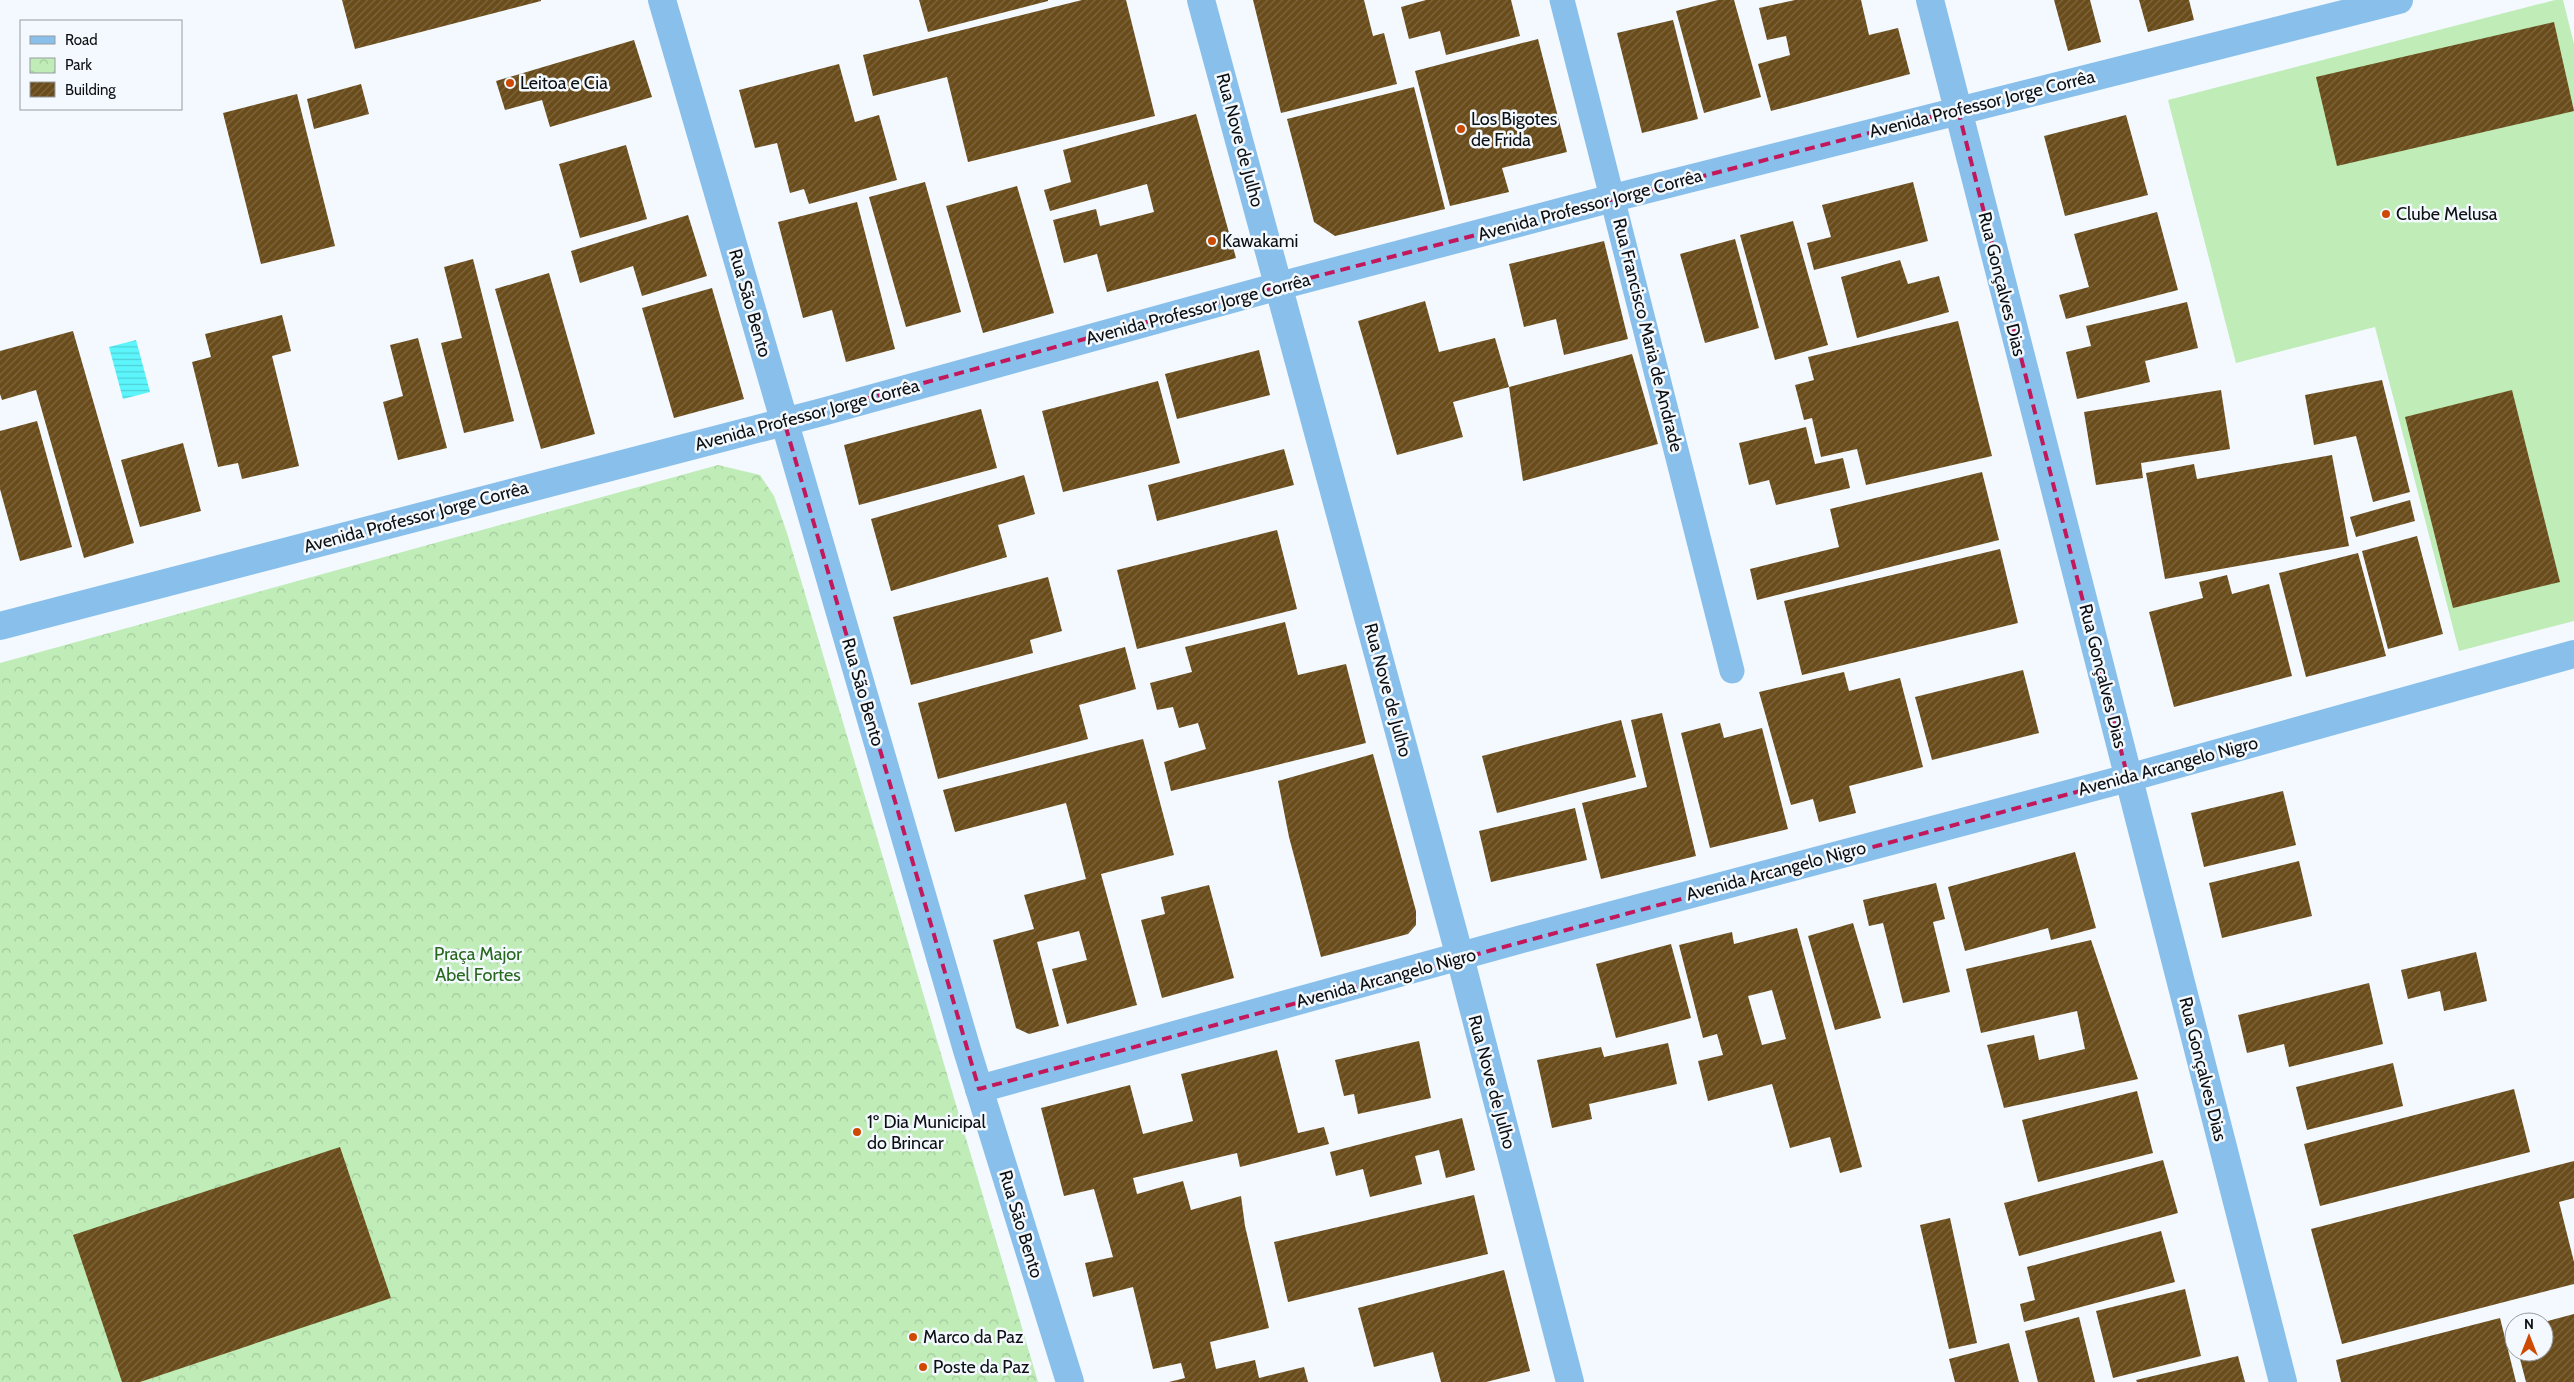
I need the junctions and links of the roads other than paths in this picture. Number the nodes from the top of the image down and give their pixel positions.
1 (662, 0) edge
2 (1201, 0) edge
3 (1562, 0) edge
4 (1930, 0) edge
5 (2399, 0) edge
6 (1958, 110) junction
7 (1614, 198) junction
8 (1280, 286) junction
9 (784, 421) junction
10 (0, 626) edge
11 (2574, 654) edge
12 (1732, 671) dead end
13 (2128, 778) junction
14 (1460, 958) junction
15 (979, 1089) junction
16 (1070, 1382) edge
17 (1570, 1382) edge
18 (2283, 1382) edge

1 - 9 street, Rua São Bento
2 - 8 street, Rua Nove de Julho
3 - 7 lane, Rua Francisco Maria de Andrade
4 - 6 street, Rua Gonçalves Dias
5 - 6 street, Avenida Professor Jorge Corrêa
6 - 7 street, Avenida Professor Jorge Corrêa
6 - 13 street, Rua Gonçalves Dias
7 - 8 street, Avenida Professor Jorge Corrêa
7 - 12 lane, Rua Francisco Maria de Andrade
8 - 9 street, Avenida Professor Jorge Corrêa
8 - 14 street, Rua Nove de Julho
9 - 10 street, Avenida Professor Jorge Corrêa
9 - 15 street, Rua São Bento
11 - 13 street, Avenida Arcangelo Nigro
13 - 14 street, Avenida Arcangelo Nigro
13 - 18 street, Rua Gonçalves Dias
14 - 15 street, Avenida Arcangelo Nigro
14 - 17 street, Rua Nove de Julho
15 - 16 street, Rua São Bento

